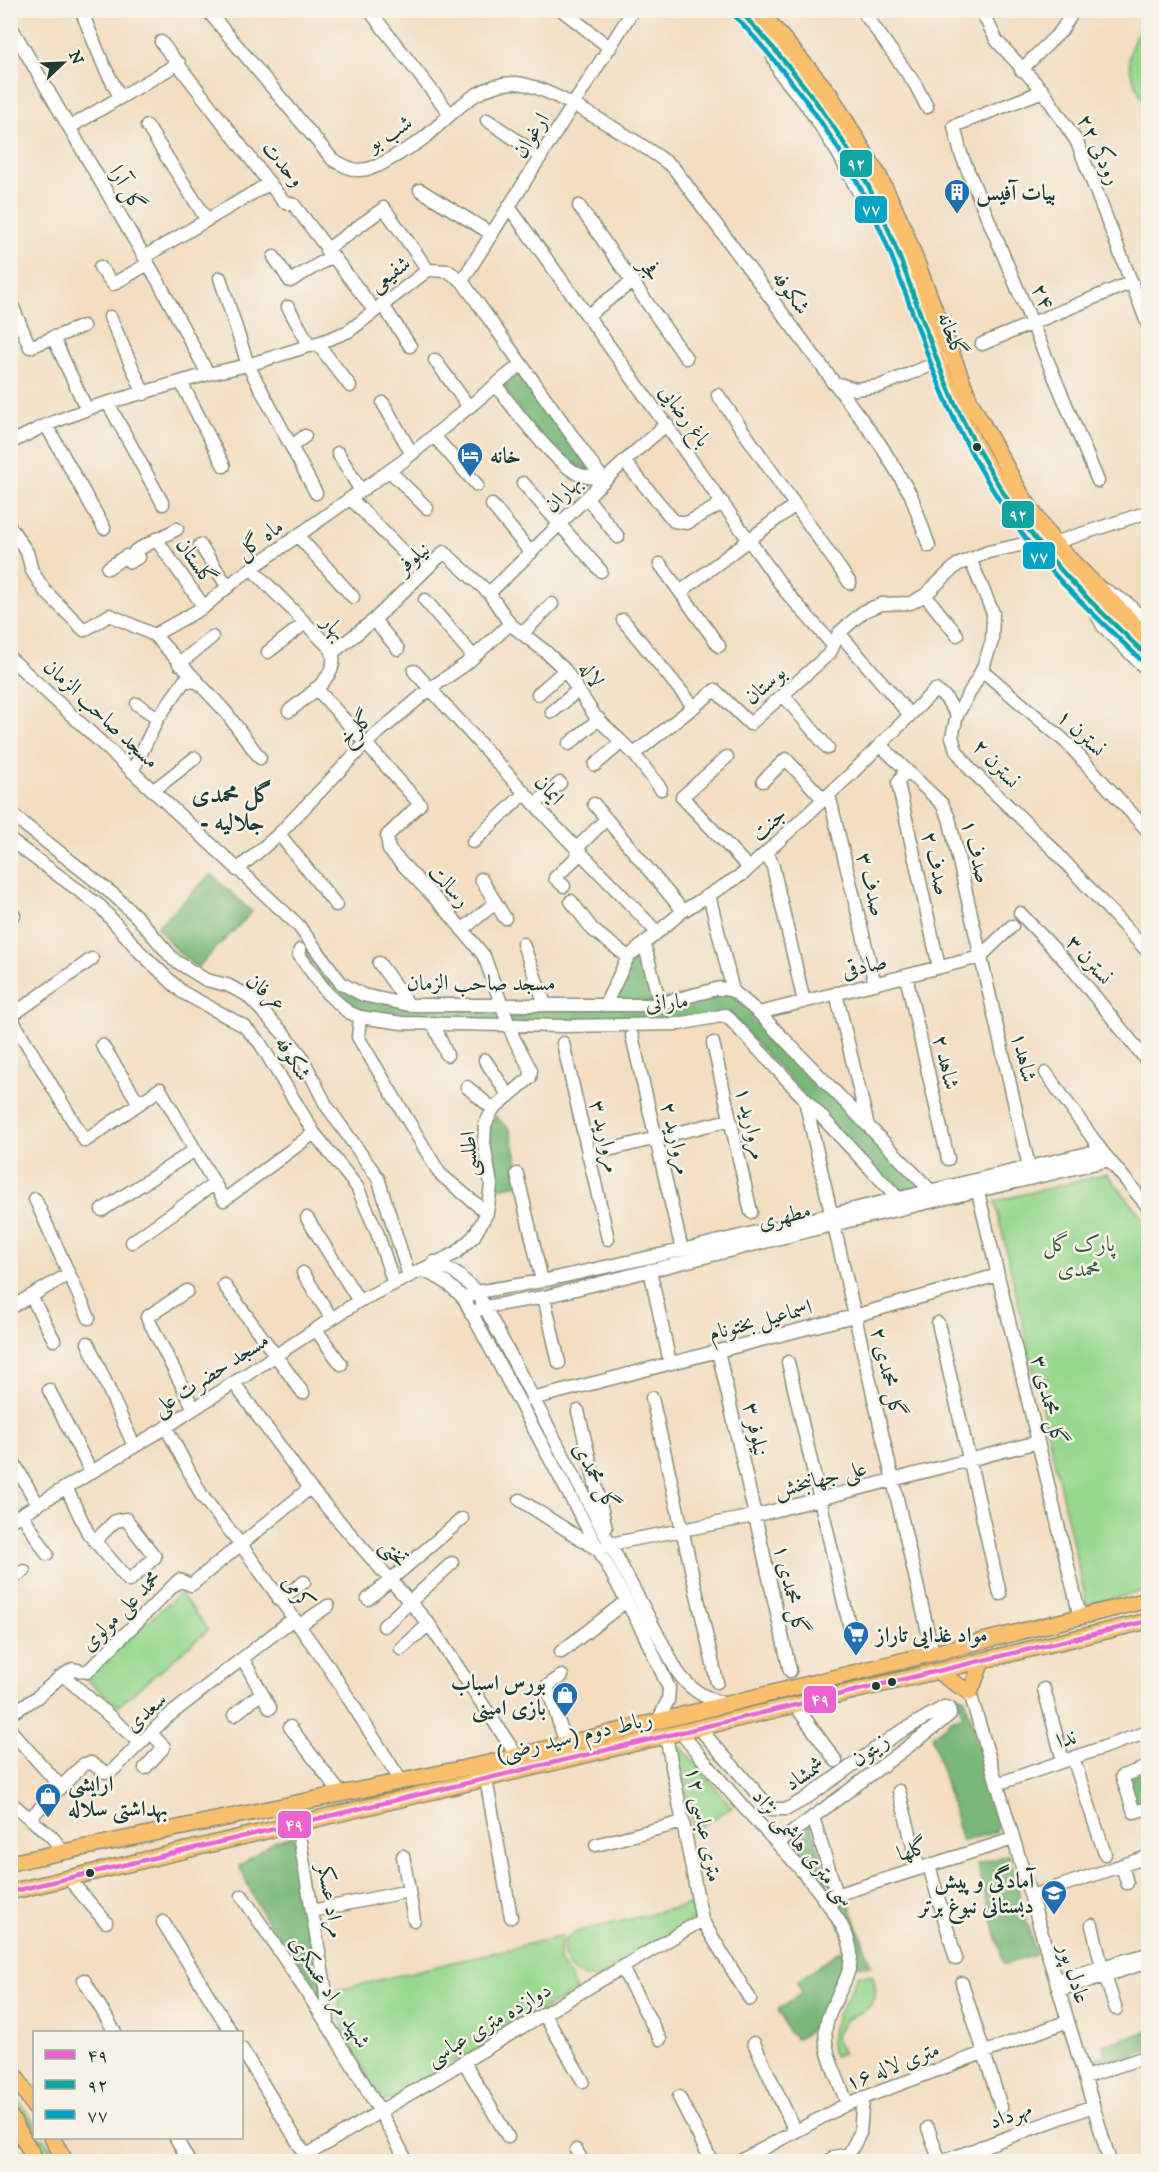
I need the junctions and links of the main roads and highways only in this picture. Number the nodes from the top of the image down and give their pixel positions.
1 (740, 10) edge
2 (759, 10) edge
3 (946, 359) junction
4 (1091, 590) junction
5 (1149, 638) edge
6 (1149, 657) edge
7 (1149, 1600) edge
8 (1149, 1621) edge
9 (982, 1661) junction
10 (938, 1671) junction
11 (791, 1689) junction
12 (795, 1706) junction
13 (159, 1832) junction
14 (164, 1855) junction
15 (10, 1863) edge
16 (10, 1892) edge
17 (10, 2066) edge
18 (33, 2105) edge
19 (10, 2116) edge
20 (53, 2139) edge
21 (37, 2162) edge
22 (66, 2162) edge

1 - 3 main road, گلخانه
2 - 3 main road, گلخانه
3 - 4 main road, گلخانه
4 - 5 main road, گلخانه
4 - 6 main road, گلخانه
7 - 11 main road, رباط دوم (سید رضی)
8 - 9 main road, رباط دوم (سید رضی)
9 - 10 main road, رباط دوم (سید رضی)
9 - 10 main road
10 - 12 main road, رباط دوم (سید رضی)
11 - 12 main road
11 - 13 main road, رباط دوم (سید رضی)
12 - 14 main road, رباط دوم (سید رضی)
13 - 14 main road
13 - 15 main road, رباط دوم (سید رضی)
14 - 16 main road, رباط دوم (سید رضی)
17 - 18 main road
19 - 21 main road
20 - 22 main road

